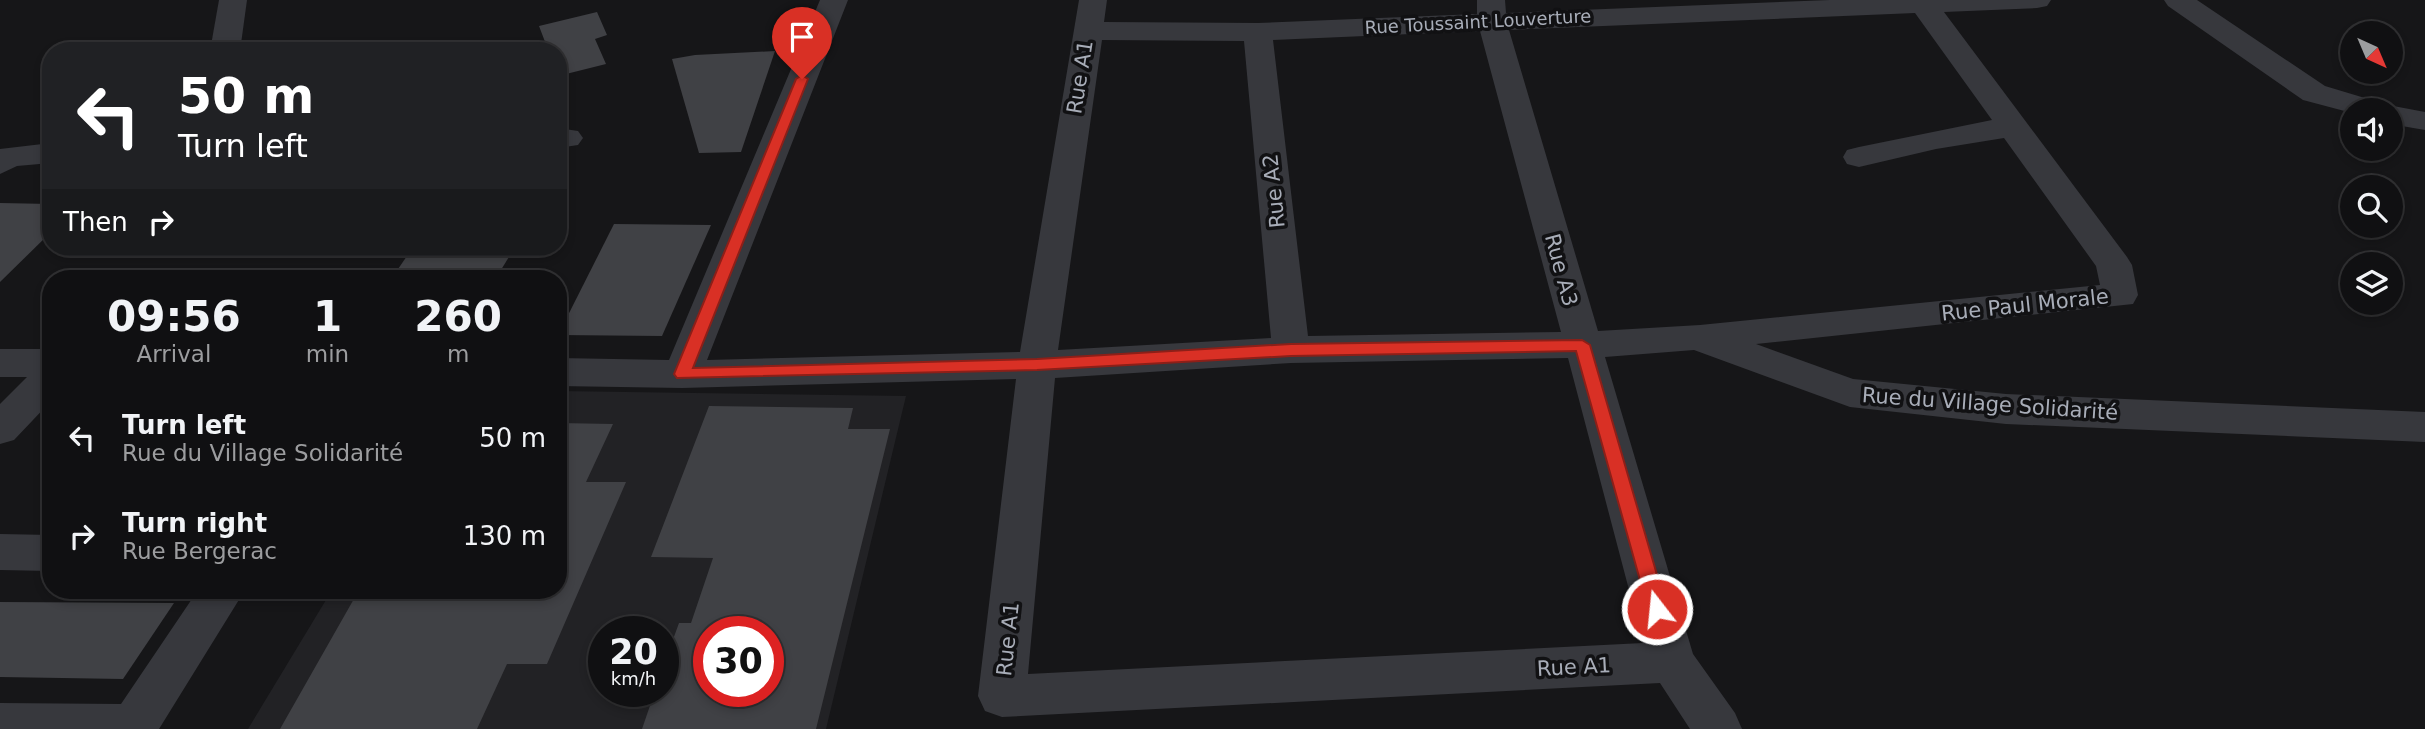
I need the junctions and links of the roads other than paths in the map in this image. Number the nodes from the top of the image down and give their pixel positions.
1 (233, 0) edge
2 (834, 0) edge
3 (2037, 0) edge
4 (2178, 0) edge
5 (1921, 1) edge
6 (1492, 11) edge
7 (1090, 16) edge
8 (1258, 32) junction
9 (226, 42) edge
10 (2340, 100) edge
11 (2403, 117) edge
12 (2425, 121) edge
13 (2011, 127) junction
14 (42, 154) edge
15 (1859, 157) dead end
16 (0, 164) edge
17 (1698, 337) junction
18 (1582, 345) junction
19 (1291, 350) junction
20 (0, 363) edge
21 (42, 363) edge
22 (1037, 365) junction
23 (567, 372) edge
24 (682, 374) junction
25 (42, 385) edge
26 (2425, 427) edge
27 (0, 429) edge
28 (0, 552) edge
29 (42, 552) edge
30 (217, 599) edge
31 (1672, 662) junction
32 (0, 725) edge
33 (1718, 729) edge

1 - 9 street
2 - 24 street
3 - 5 street, Rue Toussaint Louverture
4 - 10 street
5 - 6 street, Rue Toussaint Louverture
5 - 13 street, Rue Paul Morale
6 - 8 street, Rue Toussaint Louverture
6 - 18 street, Rue A3
7 - 8 street, Rue Toussaint Louverture
7 - 22 street, Rue A1
8 - 19 street, Rue A2
11 - 12 street
13 - 15 street
13 - 17 street, Rue Paul Morale
14 - 16 street
17 - 18 street, Rue du Village Solidarité
17 - 26 street, Rue du Village Solidarité
18 - 19 street, Rue du Village Solidarité
18 - 31 street, Rue A3
19 - 22 street, Rue du Village Solidarité
20 - 21 street
22 - 24 street, Rue du Village Solidarité
22 - 31 street, Rue A1
23 - 24 street, Rue du Village Solidarité
25 - 27 street
28 - 29 street
30 - 32 street
31 - 33 street, Rue A3

